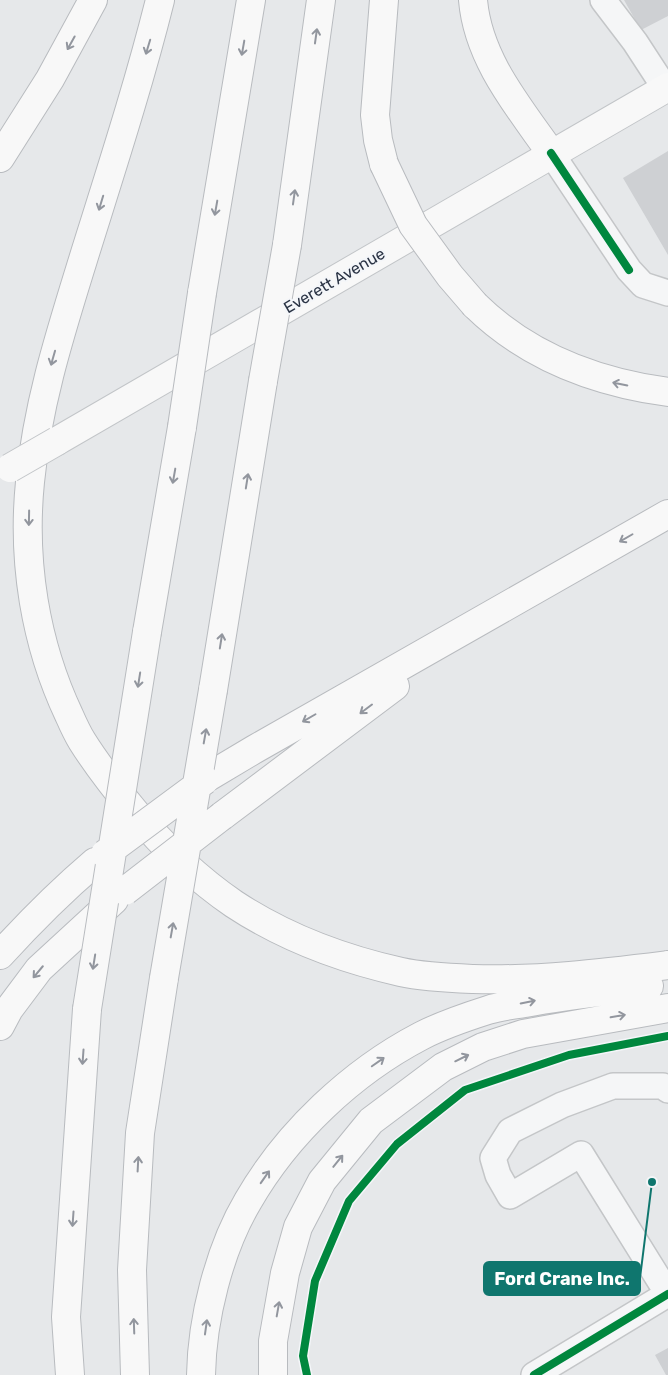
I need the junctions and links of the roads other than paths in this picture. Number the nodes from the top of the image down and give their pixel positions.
1 (94, 0) edge
2 (160, 0) edge
3 (251, 0) edge
4 (321, 0) edge
5 (384, 0) edge
6 (473, 0) edge
7 (603, 0) edge
8 (667, 88) edge
9 (551, 153) junction
10 (0, 158) edge
11 (668, 293) edge
12 (668, 392) edge
13 (5, 470) edge
14 (668, 514) edge
15 (489, 617) junction
16 (0, 956) edge
17 (668, 965) edge
18 (668, 984) edge
19 (668, 1008) edge
20 (0, 1026) edge
21 (668, 1090) edge
22 (668, 1294) edge
23 (272, 1341) junction
24 (70, 1375) edge
25 (135, 1375) edge
26 (202, 1375) edge
27 (273, 1375) edge
28 (290, 1375) edge
29 (534, 1375) edge

1 -> 10 main road
2 -> 17 main road
3 -> 24 main road, bridge
25 -> 4 main road, bridge
12 -> 5 main road, bridge
6 - 9 main road
7 - 8 street
8 - 9 main road, Everett Avenue
9 - 11 street
9 - 13 main road, Everett Avenue, bridge
14 -> 15 main road
15 -> 16 main road, bridge
15 -> 20 main road, bridge
26 -> 18 main road
23 -> 19 main road
21 - 22 street
22 - 29 street
23 - 27 main road
23 - 28 main road

